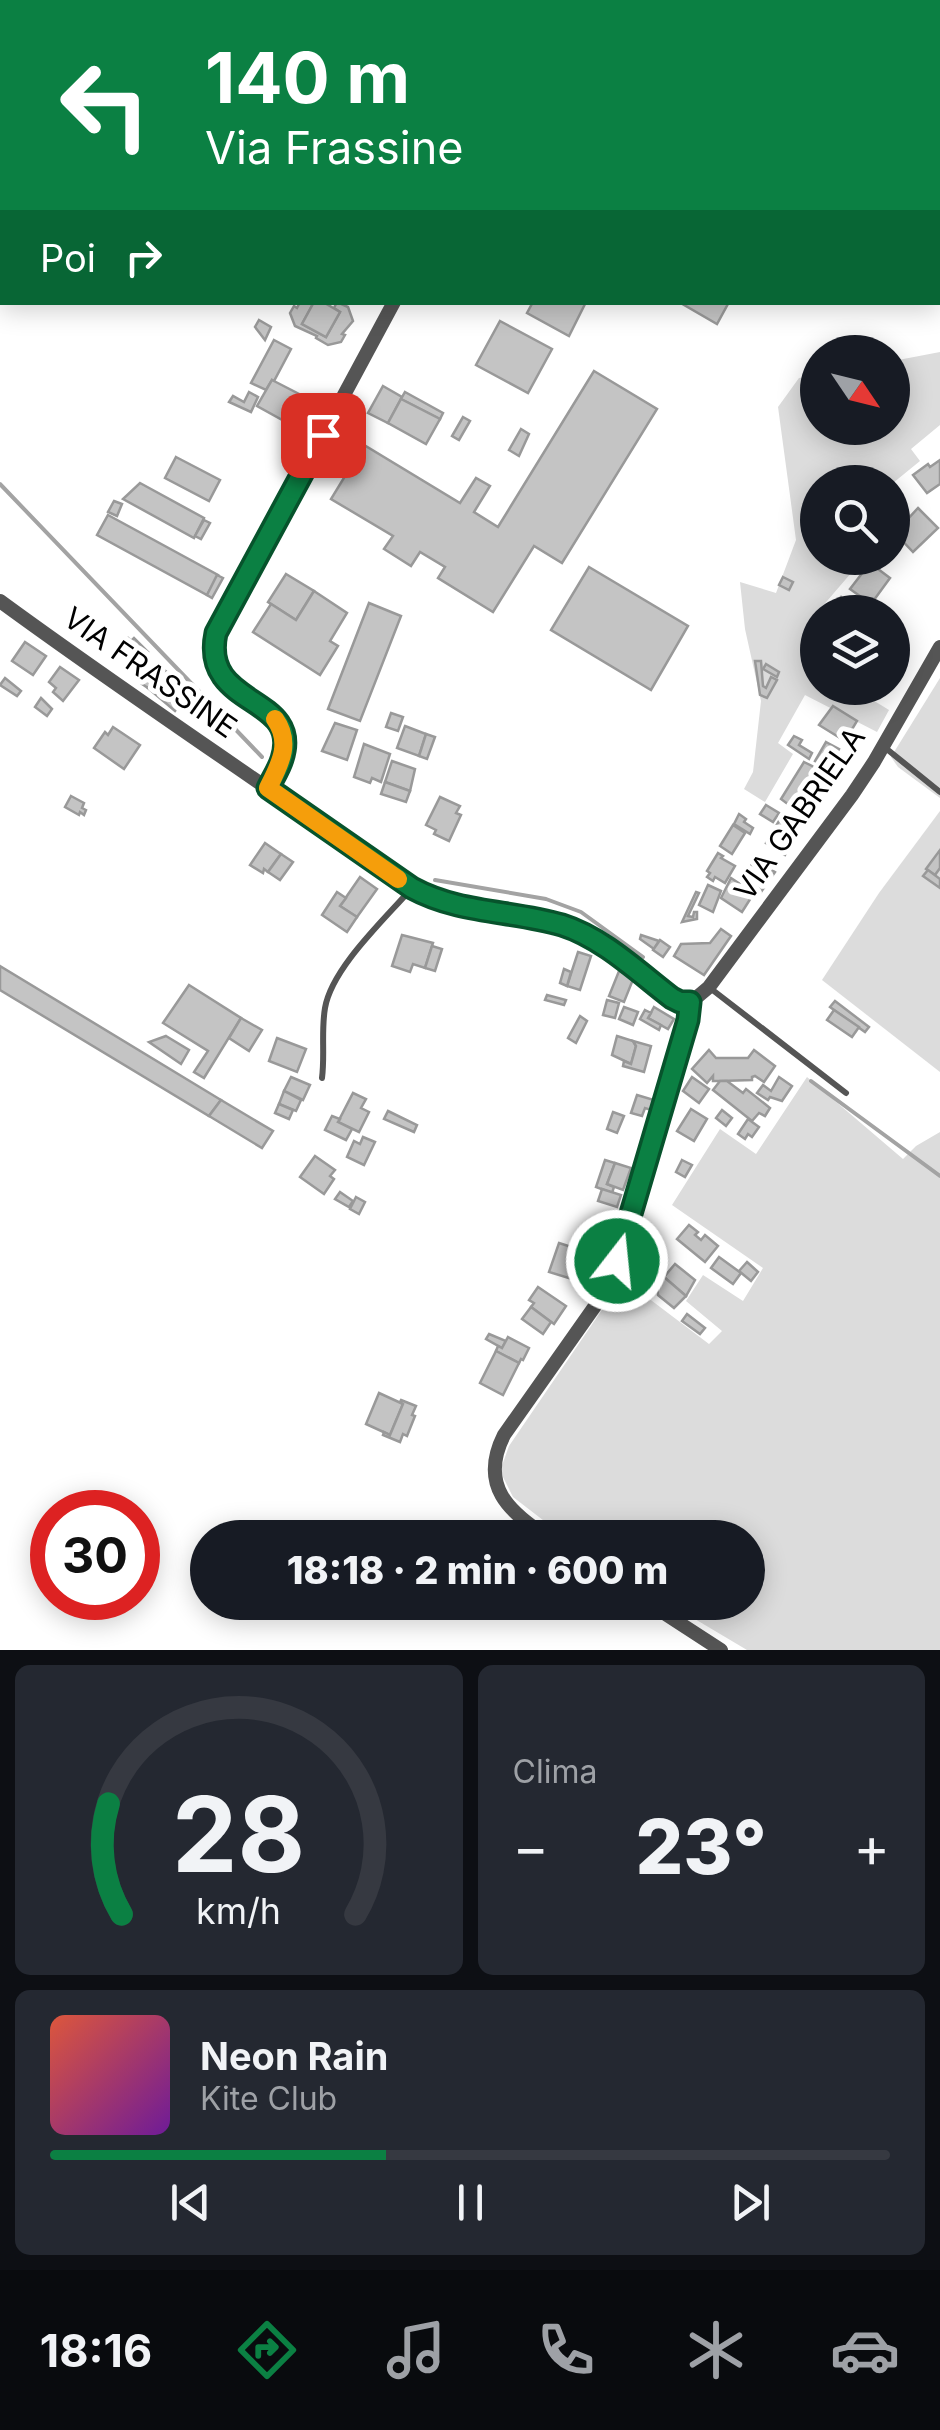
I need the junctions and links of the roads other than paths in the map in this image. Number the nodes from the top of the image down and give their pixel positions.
1 (392, 305) edge
2 (0, 601) edge
3 (940, 646) edge
4 (883, 746) junction
5 (268, 788) junction
6 (940, 792) edge
7 (412, 888) junction
8 (709, 987) junction
9 (690, 1002) junction
10 (322, 1078) dead end
11 (846, 1093) dead end
12 (522, 1520) edge
13 (675, 1620) edge
14 (721, 1650) edge

1 - 5 street
2 - 5 street, VIA FRASSINE
3 - 4 street, VIA GABRIELA
4 - 6 lane
4 - 8 street, VIA GABRIELA
5 - 7 street, VIA FRASSINE
7 - 9 street, VIA FRASSINE
7 - 10 lane
8 - 9 street, VIA GABRIELA
8 - 11 lane
9 - 12 street
13 - 14 street

